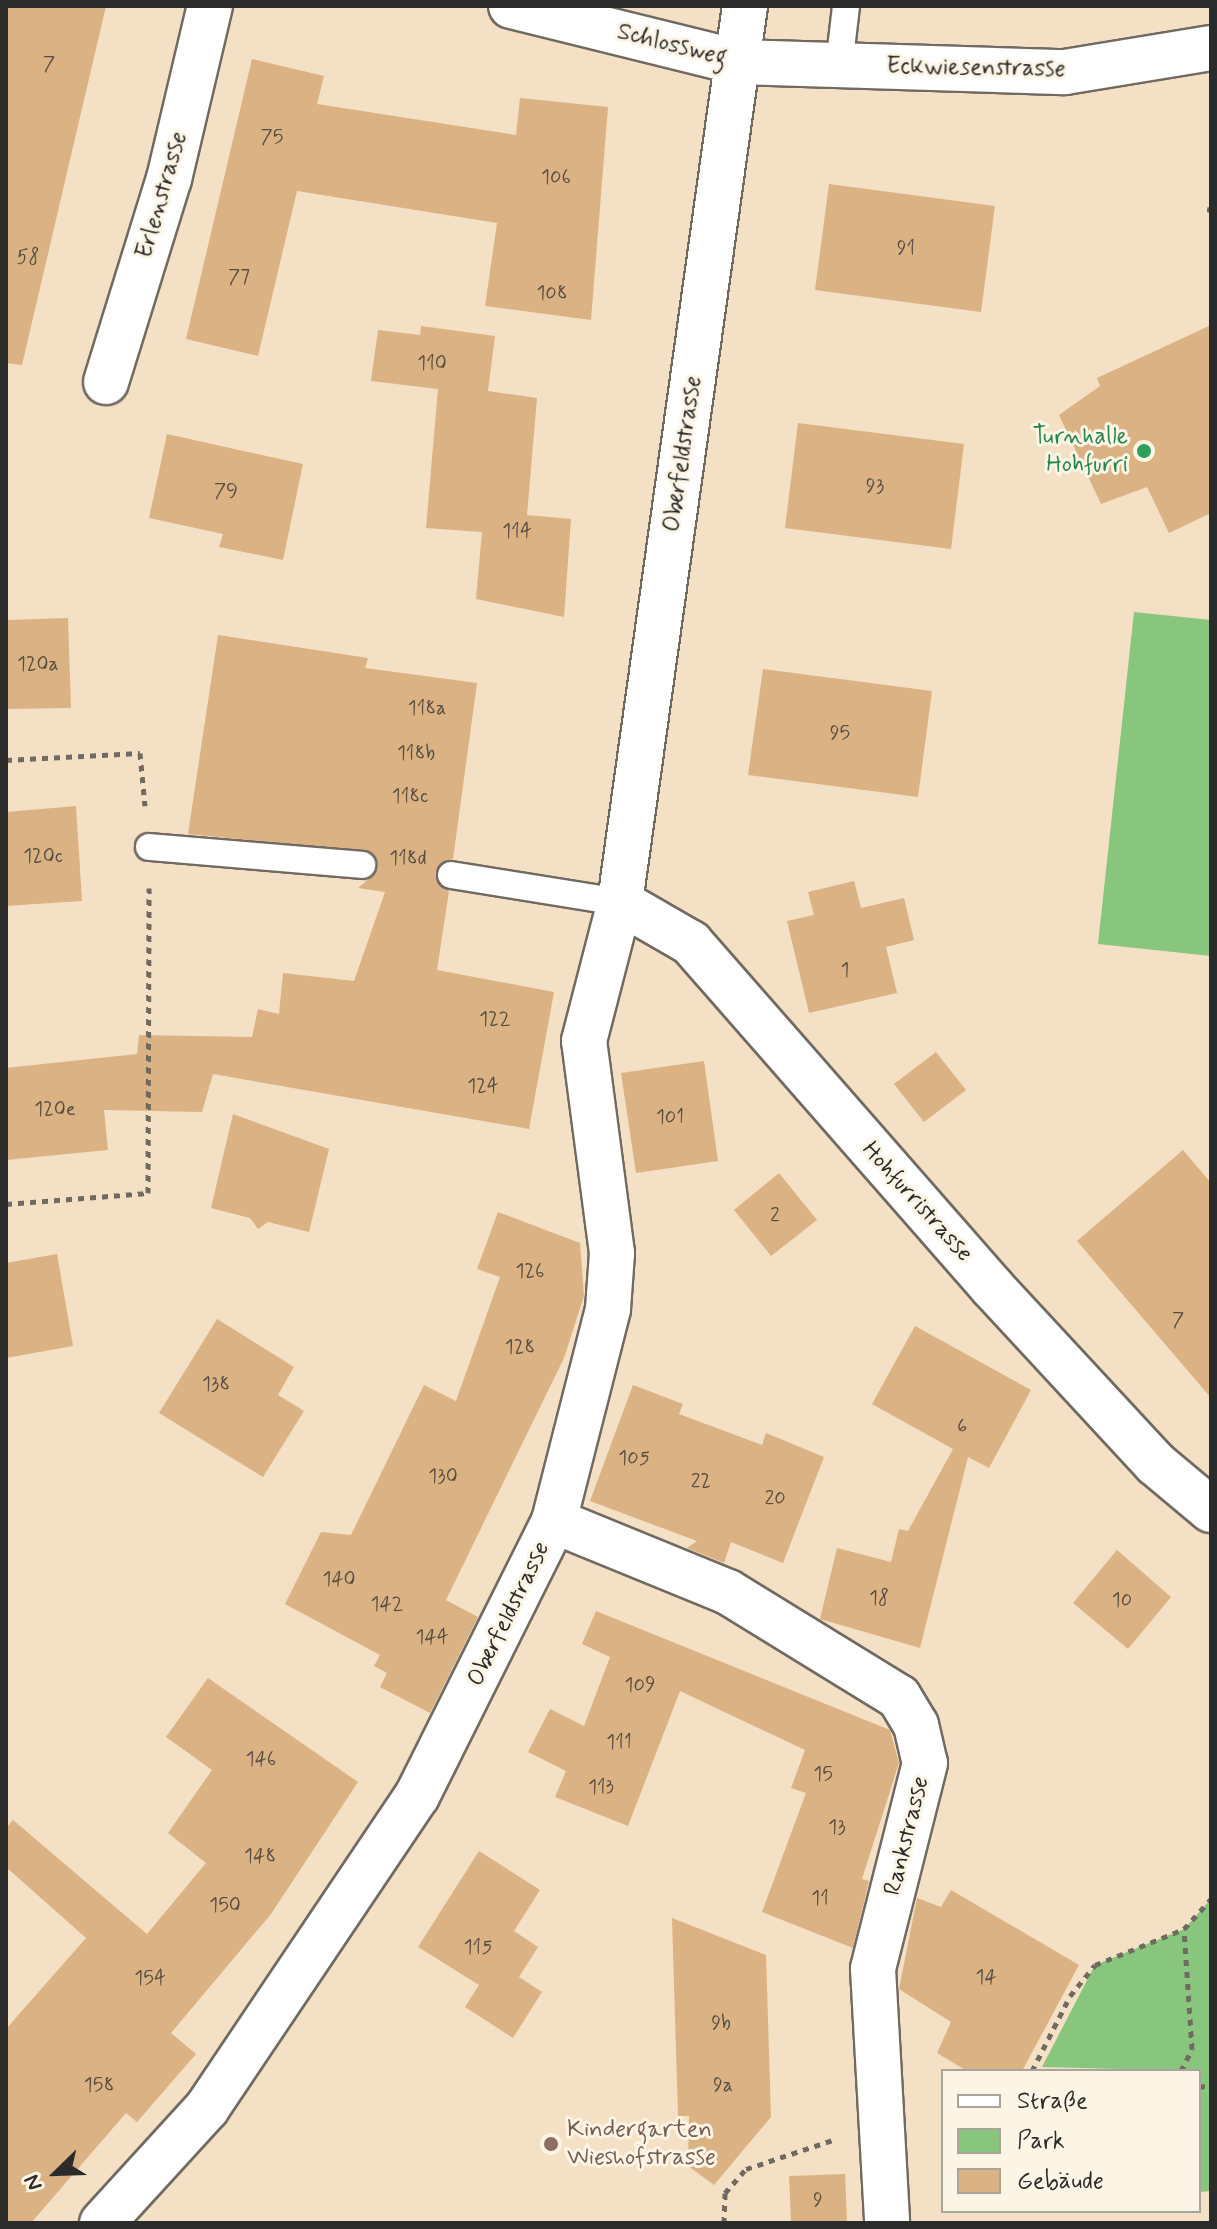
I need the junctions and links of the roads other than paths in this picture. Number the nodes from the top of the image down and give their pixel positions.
1 (210, 6) edge
2 (511, 6) edge
3 (745, 6) edge
4 (846, 6) edge
5 (1211, 48) edge
6 (738, 62) junction
7 (839, 66) junction
8 (106, 382) dead end
9 (149, 847) road end
10 (362, 865) dead end
11 (451, 875) dead end
12 (620, 902) junction
13 (1211, 1510) edge
14 (554, 1521) junction
15 (102, 2223) edge
16 (887, 2223) edge

1 - 8 street, Erlenstrasse
2 - 6 street, Schlossweg
3 - 6 street, Oberfeldstrasse
4 - 7 lane
5 - 7 street, Eckwiesenstrasse
6 - 7 street, Eckwiesenstrasse
6 - 12 street, Oberfeldstrasse
9 - 10 lane
11 - 12 lane
12 - 13 street, Hohfurristrasse
12 - 14 street, Oberfeldstrasse
14 - 15 street, Oberfeldstrasse
14 - 16 street, Rankstrasse

